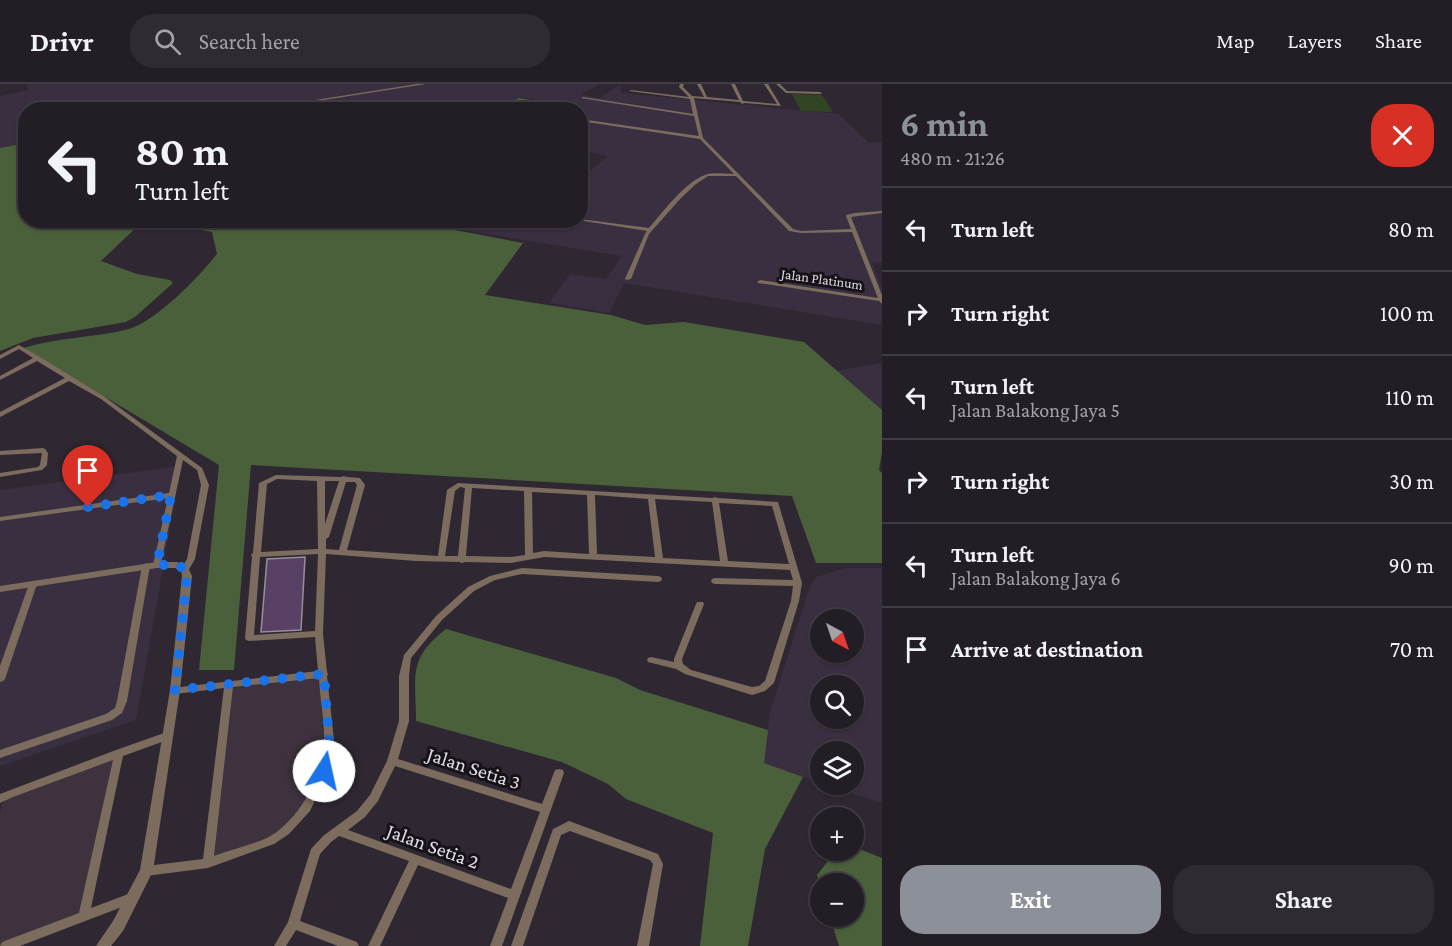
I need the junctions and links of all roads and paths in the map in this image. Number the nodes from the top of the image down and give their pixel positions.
1 (374, 84) edge
2 (424, 84) edge
3 (682, 84) edge
4 (699, 84) edge
5 (733, 84) edge
6 (766, 84) edge
7 (778, 84) edge
8 (380, 90) junction
9 (631, 91) dead end
10 (820, 93) dead end
11 (583, 98) dead end
12 (691, 98) junction
13 (706, 98) junction
14 (305, 102) edge
15 (742, 102) junction
16 (695, 115) junction
17 (588, 121) edge
18 (701, 138) junction
19 (737, 175) junction
20 (882, 212) edge
21 (588, 221) edge
22 (854, 230) junction
23 (650, 231) junction
24 (628, 279) dead end
25 (760, 282) dead end
26 (882, 301) edge
27 (0, 357) edge
28 (39, 358) junction
29 (0, 378) edge
30 (69, 378) junction
31 (0, 416) edge
32 (0, 453) edge
33 (181, 454) junction
34 (0, 475) edge
35 (321, 478) junction
36 (344, 478) junction
37 (469, 486) junction
38 (528, 489) junction
39 (591, 493) junction
40 (171, 495) junction
41 (651, 496) junction
42 (715, 499) junction
43 (0, 519) edge
44 (322, 547) junction
45 (342, 553) junction
46 (255, 555) junction
47 (529, 555) junction
48 (593, 556) junction
49 (441, 559) junction
50 (462, 560) junction
51 (659, 560) junction
52 (724, 563) junction
53 (157, 565) junction
54 (146, 566) junction
55 (794, 567) junction
56 (185, 569) junction
57 (658, 579) dead end
58 (715, 581) dead end
59 (798, 583) junction
60 (33, 584) junction
61 (0, 588) edge
62 (700, 604) dead end
63 (320, 634) junction
64 (4, 656) edge
65 (651, 660) dead end
66 (679, 666) junction
67 (324, 674) junction
68 (0, 679) edge
69 (229, 684) junction
70 (175, 690) junction
71 (167, 736) junction
72 (119, 753) junction
73 (0, 754) edge
74 (392, 761) junction
75 (559, 773) dead end
76 (0, 799) edge
77 (546, 810) junction
78 (339, 831) junction
79 (415, 859) junction
80 (208, 863) junction
81 (146, 871) junction
82 (514, 896) junction
83 (135, 897) junction
84 (84, 916) junction
85 (293, 924) junction
86 (6, 946) edge
87 (103, 946) edge
88 (280, 946) edge
89 (353, 946) edge
90 (374, 946) edge
91 (496, 946) edge
92 (517, 946) edge
93 (643, 946) edge

1 - 8 street
2 - 8 street
3 - 12 street
4 - 13 street
5 - 15 street
6 - 15 street
7 - 10 street
8 - 14 street
9 - 12 street
11 - 16 street
12 - 13 street
12 - 16 street
13 - 15 street
16 - 18 street
17 - 18 street
18 - 19 street
19 - 22 street
19 - 23 street
20 - 22 street
21 - 23 street
22 - 26 street
23 - 24 street
25 - 26 street, Jalan Platinum
27 - 28 street
28 - 29 street
28 - 30 street
30 - 31 street
30 - 33 street
32 - 34 street
33 - 40 street
33 - 56 street
35 - 36 street
35 - 44 street
35 - 46 street
36 - 44 street
36 - 45 street
37 - 38 street
37 - 49 street
37 - 50 street
38 - 39 street
38 - 47 street
39 - 41 street
39 - 48 street
40 - 43 street
40 - 53 street
41 - 42 street
41 - 51 street
42 - 52 street
42 - 55 street
44 - 45 street
44 - 46 street
44 - 63 street
45 - 49 street
46 - 63 street
47 - 48 street
47 - 50 street
48 - 51 street
49 - 50 street
51 - 52 street
52 - 55 street
53 - 54 street
53 - 56 street
54 - 60 street
54 - 73 street
55 - 59 street
56 - 70 street
57 - 74 street
58 - 59 street
59 - 66 street
60 - 61 street
60 - 64 street
62 - 66 street
63 - 67 street
64 - 68 street
65 - 66 street
67 - 69 street
67 - 80 street
69 - 70 street
69 - 80 street
70 - 71 street
71 - 72 street
71 - 81 street
72 - 76 street
72 - 84 street
74 - 77 street, Jalan Setia 3
74 - 78 street
75 - 77 street
77 - 82 street
78 - 79 street, Jalan Setia 2
78 - 85 street
79 - 82 street, Jalan Setia 2
79 - 90 street
80 - 81 street
81 - 83 street
82 - 91 street
83 - 84 street
83 - 87 street
84 - 86 street
85 - 88 street
85 - 89 street
92 - 93 street

